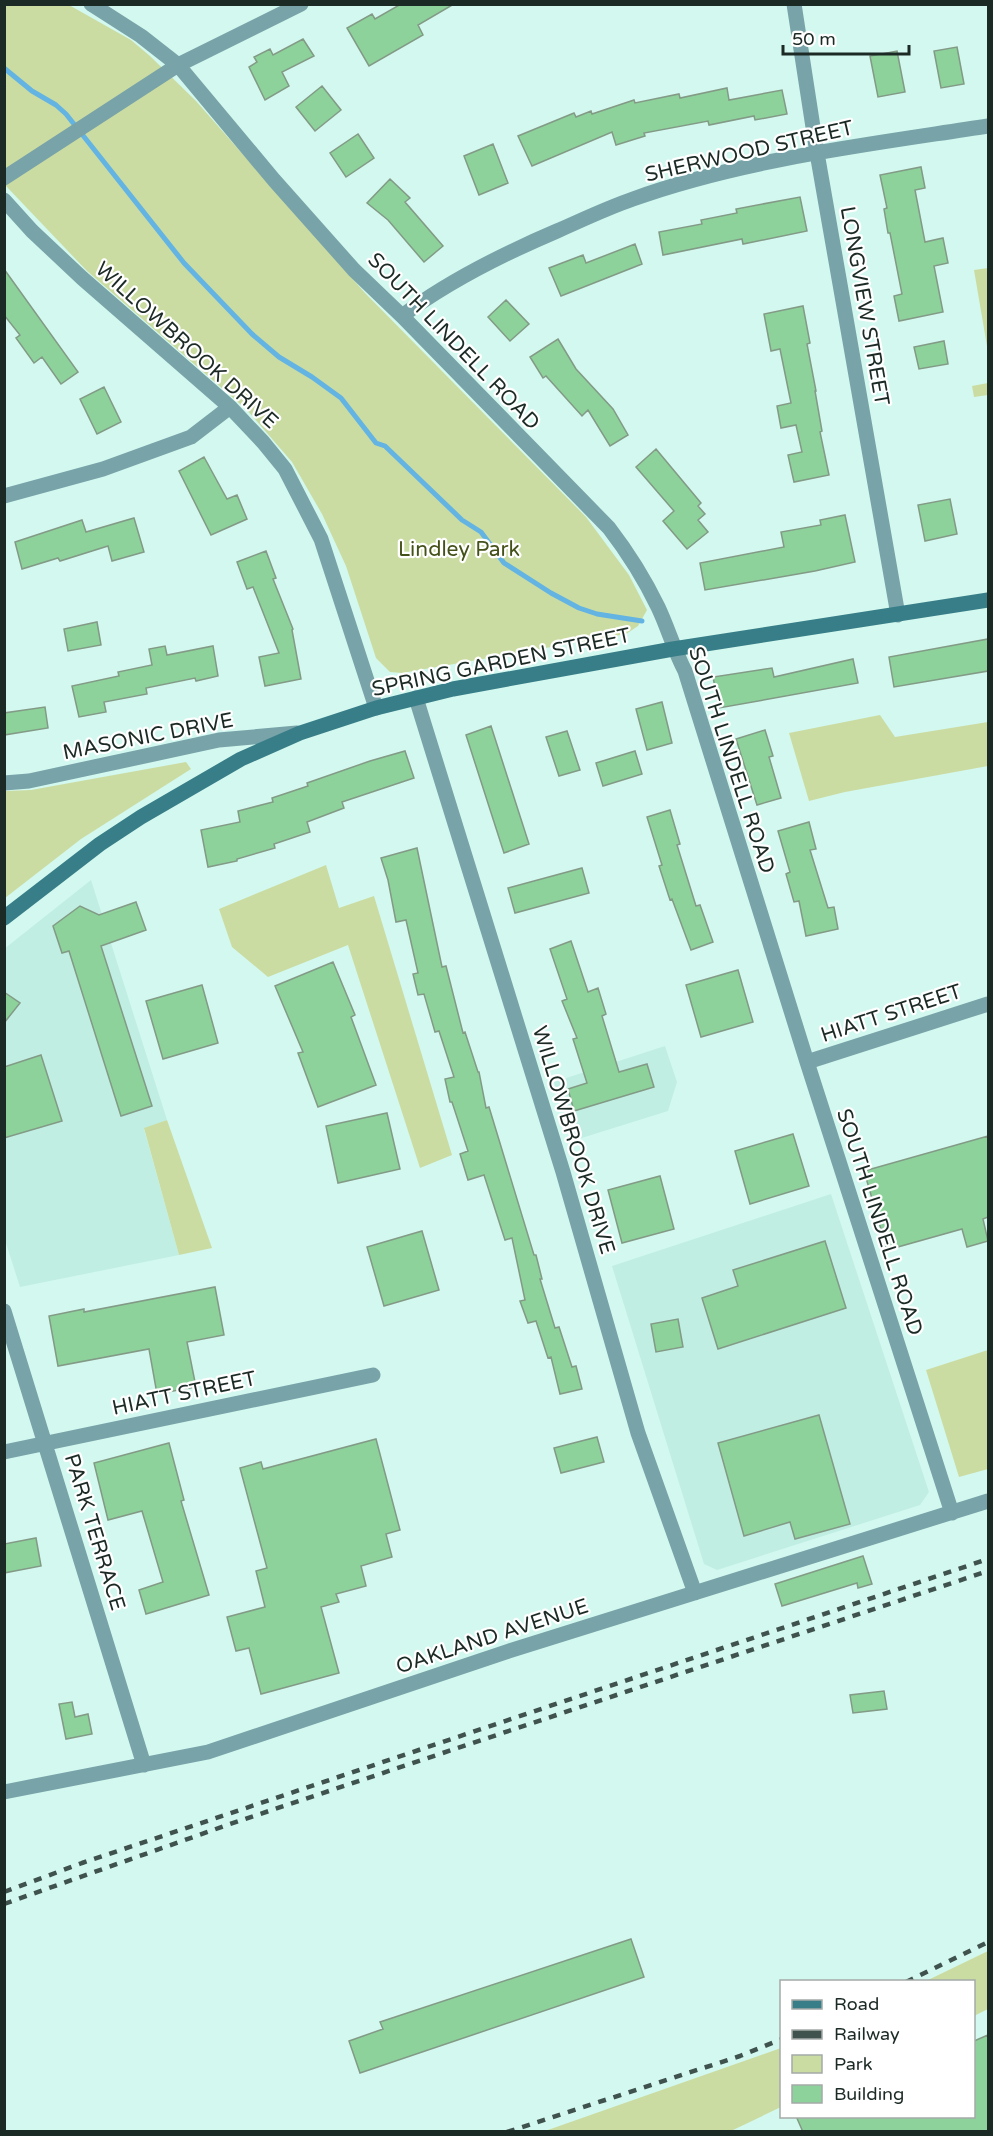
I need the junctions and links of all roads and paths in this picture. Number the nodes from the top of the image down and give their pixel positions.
1 (91, 4) edge
2 (301, 4) edge
3 (794, 4) edge
4 (178, 66) junction
5 (988, 126) edge
6 (817, 153) junction
7 (4, 178) edge
8 (4, 200) edge
9 (402, 316) junction
10 (230, 407) junction
11 (4, 496) edge
12 (988, 600) edge
13 (898, 615) junction
14 (673, 649) junction
15 (416, 698) junction
16 (376, 708) junction
17 (300, 733) junction
18 (4, 783) edge
19 (4, 918) edge
20 (988, 1004) edge
21 (807, 1062) junction
22 (4, 1311) edge
23 (373, 1375) dead end
24 (47, 1444) junction
25 (4, 1452) edge
26 (988, 1502) edge
27 (952, 1513) junction
28 (694, 1593) junction
29 (144, 1765) junction
30 (4, 1792) edge

1 - 4 street, SOUTH LINDELL ROAD
2 - 4 street
3 - 6 street, LONGVIEW STREET
4 - 7 street
4 - 9 street, SOUTH LINDELL ROAD
5 - 6 street, SHERWOOD STREET
6 - 9 street, SHERWOOD STREET
6 - 13 street, LONGVIEW STREET
8 - 10 street, WILLOWBROOK DRIVE
9 - 14 street, SOUTH LINDELL ROAD
10 - 11 street
10 - 16 street, WILLOWBROOK DRIVE
12 - 13 main road, SPRING GARDEN STREET
13 - 14 main road, SPRING GARDEN STREET
14 - 15 main road, SPRING GARDEN STREET
14 - 21 street, SOUTH LINDELL ROAD
15 - 16 main road, SPRING GARDEN STREET
15 - 28 street, WILLOWBROOK DRIVE
16 - 17 main road, SPRING GARDEN STREET
17 - 18 street, MASONIC DRIVE
17 - 19 main road, SPRING GARDEN STREET
20 - 21 street, HIATT STREET
21 - 27 street, SOUTH LINDELL ROAD
22 - 24 street, PARK TERRACE
23 - 24 street, HIATT STREET
24 - 25 street, HIATT STREET
24 - 29 street, PARK TERRACE
26 - 27 street, OAKLAND AVENUE
27 - 28 street, OAKLAND AVENUE
28 - 29 street, OAKLAND AVENUE
29 - 30 street, OAKLAND AVENUE

